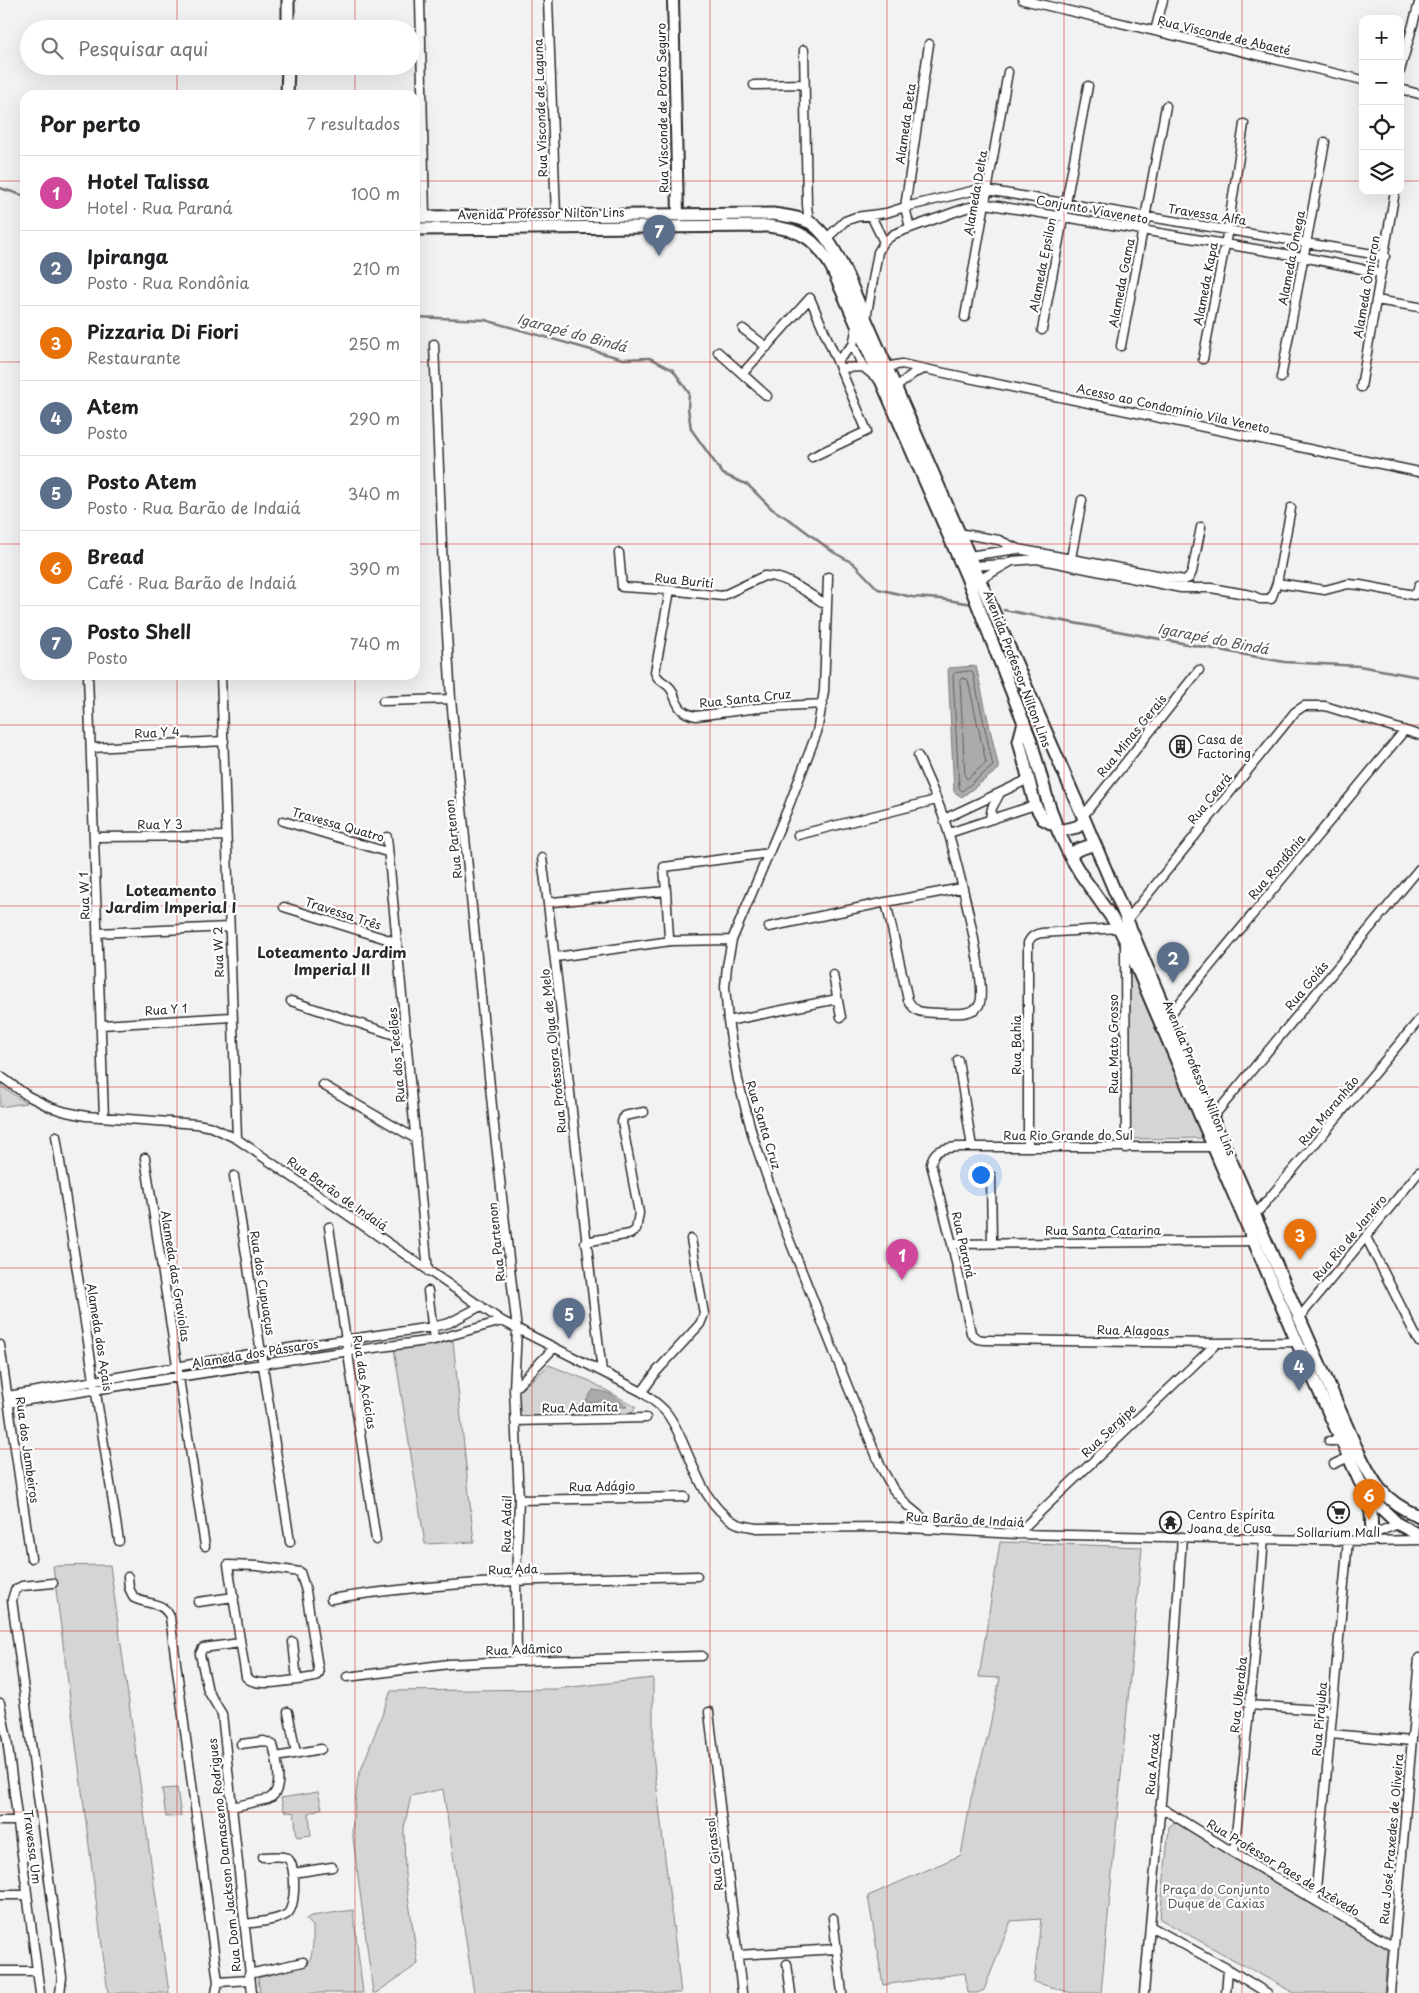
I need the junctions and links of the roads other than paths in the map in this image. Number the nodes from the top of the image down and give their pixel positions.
1 (288, 0) edge
2 (420, 0) edge
3 (548, 0) edge
4 (673, 0) edge
5 (1023, 0) edge
6 (1163, 0) edge
7 (1046, 3) edge
8 (1419, 3) edge
9 (288, 20) edge
10 (1155, 31) junction
11 (929, 44) dead end
12 (804, 50) dead end
13 (1403, 60) edge
14 (1008, 72) dead end
15 (288, 75) edge
16 (1359, 79) edge
17 (804, 84) junction
18 (754, 86) dead end
19 (1088, 86) dead end
20 (288, 90) edge
21 (1404, 90) edge
22 (1419, 94) edge
23 (1166, 106) dead end
24 (1244, 124) dead end
25 (1325, 142) dead end
26 (988, 190) junction
27 (1394, 195) edge
28 (935, 200) junction
29 (1067, 203) junction
30 (986, 204) junction
31 (905, 207) junction
32 (678, 214) junction
33 (556, 216) junction
34 (871, 216) junction
35 (942, 216) junction
36 (1064, 216) junction
37 (1146, 216) junction
38 (420, 217) edge
39 (809, 222) junction
40 (910, 228) junction
41 (420, 229) edge
42 (1228, 229) junction
43 (1144, 230) junction
44 (827, 238) junction
45 (884, 242) junction
46 (1306, 242) junction
47 (1225, 244) junction
48 (1385, 256) junction
49 (1303, 257) junction
50 (1381, 273) junction
51 (1376, 300) junction
52 (1419, 307) edge
53 (965, 317) dead end
54 (861, 323) junction
55 (743, 330) dead end
56 (1042, 330) dead end
57 (434, 344) dead end
58 (853, 346) junction
59 (1121, 346) dead end
60 (767, 347) junction
61 (718, 352) dead end
62 (1203, 359) dead end
63 (839, 364) junction
64 (863, 367) junction
65 (886, 367) junction
66 (922, 370) junction
67 (743, 373) junction
68 (1281, 378) dead end
69 (880, 381) junction
70 (1362, 387) dead end
71 (895, 388) junction
72 (767, 396) dead end
73 (812, 457) dead end
74 (1419, 472) edge
75 (1082, 500) dead end
76 (1291, 508) dead end
77 (1201, 527) dead end
78 (958, 533) junction
79 (1018, 549) junction
80 (619, 553) dead end
81 (1071, 558) junction
82 (970, 561) junction
83 (1006, 564) junction
84 (828, 577) dead end
85 (978, 580) junction
86 (1277, 583) junction
87 (1419, 585) edge
88 (670, 590) junction
89 (981, 598) junction
90 (827, 605) junction
91 (1199, 670) dead end
92 (88, 680) edge
93 (222, 680) edge
94 (451, 699) junction
95 (383, 701) dead end
96 (823, 704) junction
97 (1024, 722) junction
98 (1404, 731) junction
99 (1419, 735) edge
100 (224, 740) junction
101 (92, 748) junction
102 (918, 756) dead end
103 (1030, 780) junction
104 (999, 794) junction
105 (936, 800) junction
106 (1035, 805) junction
107 (990, 818) junction
108 (944, 819) junction
109 (1084, 819) junction
110 (283, 821) dead end
111 (1057, 829) junction
112 (949, 833) junction
113 (798, 835) dead end
114 (226, 836) junction
115 (95, 837) junction
116 (387, 837) dead end
117 (1095, 844) junction
118 (387, 852) junction
119 (769, 853) junction
120 (1070, 856) junction
121 (542, 858) dead end
122 (1419, 868) edge
123 (962, 888) junction
124 (666, 891) junction
125 (552, 902) dead end
126 (886, 902) junction
127 (284, 907) dead end
128 (1123, 924) junction
129 (229, 927) junction
130 (769, 928) dead end
131 (97, 933) junction
132 (669, 937) dead end
133 (732, 940) junction
134 (1125, 940) junction
135 (396, 942) junction
136 (556, 957) junction
137 (833, 975) dead end
138 (836, 999) junction
139 (292, 1001) dead end
140 (232, 1017) junction
141 (841, 1017) dead end
142 (1168, 1017) junction
143 (1419, 1020) edge
144 (728, 1021) junction
145 (102, 1025) junction
146 (407, 1039) junction
147 (958, 1060) dead end
148 (0, 1076) edge
149 (323, 1085) dead end
150 (644, 1112) dead end
151 (104, 1117) junction
152 (1212, 1117) junction
153 (56, 1136) dead end
154 (237, 1139) junction
155 (416, 1140) junction
156 (1028, 1146) junction
157 (972, 1147) junction
158 (1214, 1147) junction
159 (1126, 1148) junction
160 (145, 1158) dead end
161 (931, 1164) joint
162 (1419, 1172) edge
163 (234, 1176) dead end
164 (991, 1176) dead end
165 (1255, 1216) junction
166 (329, 1227) dead end
167 (1366, 1237) junction
168 (691, 1239) dead end
169 (1254, 1241) junction
170 (585, 1242) junction
171 (992, 1243) junction
172 (952, 1244) junction
173 (428, 1271) junction
174 (428, 1291) dead end
175 (481, 1306) junction
176 (1299, 1318) junction
177 (502, 1321) junction
178 (432, 1327) junction
179 (518, 1330) junction
180 (971, 1332) joint
181 (346, 1339) junction
182 (434, 1340) junction
183 (1297, 1342) junction
184 (1419, 1342) edge
185 (1218, 1343) junction
186 (0, 1345) edge
187 (554, 1348) junction
188 (348, 1351) junction
189 (262, 1352) junction
190 (264, 1364) junction
191 (178, 1366) junction
192 (602, 1371) junction
193 (180, 1377) junction
194 (94, 1380) junction
195 (514, 1388) junction
196 (96, 1390) junction
197 (642, 1392) junction
198 (9, 1400) junction
199 (646, 1418) dead end
200 (514, 1421) junction
201 (1329, 1441) dead end
202 (1342, 1441) junction
203 (1349, 1457) junction
204 (1334, 1464) dead end
205 (1360, 1482) junction
206 (685, 1497) dead end
207 (519, 1500) junction
208 (1419, 1516) edge
209 (1398, 1524) junction
210 (936, 1529) junction
211 (1017, 1534) junction
212 (1372, 1534) junction
213 (1419, 1535) edge
214 (1182, 1537) junction
215 (1264, 1538) junction
216 (376, 1540) dead end
217 (1348, 1540) junction
218 (1358, 1540) junction
219 (1419, 1540) edge
220 (119, 1541) dead end
221 (290, 1542) dead end
222 (205, 1546) dead end
223 (31, 1558) dead end
224 (697, 1576) dead end
225 (128, 1577) dead end
226 (516, 1581) junction
227 (53, 1583) dead end
228 (234, 1597) junction
229 (331, 1599) dead end
230 (198, 1602) dead end
231 (293, 1642) dead end
232 (240, 1643) junction
233 (702, 1656) dead end
234 (1419, 1658) edge
235 (517, 1661) junction
236 (347, 1677) dead end
237 (297, 1680) junction
238 (0, 1703) edge
239 (1249, 1705) junction
240 (1332, 1711) junction
241 (288, 1712) dead end
242 (709, 1712) dead end
243 (1330, 1734) junction
244 (3, 1739) edge
245 (1412, 1741) junction
246 (241, 1744) dead end
247 (321, 1749) dead end
248 (296, 1753) junction
249 (276, 1757) junction
250 (232, 1806) junction
251 (1160, 1807) junction
252 (0, 1821) edge
253 (17, 1821) junction
254 (1234, 1854) junction
255 (263, 1857) dead end
256 (332, 1868) dead end
257 (293, 1873) junction
258 (0, 1895) edge
259 (27, 1895) junction
260 (1315, 1900) junction
261 (833, 1918) dead end
262 (245, 1924) junction
263 (1150, 1926) junction
264 (1394, 1947) junction
265 (836, 1950) junction
266 (738, 1955) junction
267 (304, 1962) dead end
268 (787, 1964) dead end
269 (1228, 1969) junction
270 (0, 1971) edge
271 (37, 1971) junction
272 (249, 1976) junction
273 (218, 1982) junction
274 (40, 1993) edge
275 (60, 1993) edge
276 (216, 1993) edge
277 (252, 1993) edge
278 (742, 1993) edge
279 (791, 1993) edge
280 (842, 1993) edge
281 (1144, 1993) edge
282 (1226, 1993) edge
283 (1267, 1993) edge
284 (1390, 1993) edge

1 - 9 main road
2 - 38 street
3 - 33 street, Rua Visconde de Laguna
4 - 32 street, Rua Visconde de Porto Seguro
5 - 7 street, Rua Visconde de Abaeté
6 - 10 street
7 - 10 street, Rua Visconde de Abaeté
8 - 13 street
10 - 16 street, Rua Visconde de Abaeté
11 - 31 street, Alameda Beta
12 - 17 street
14 - 26 street, Alameda Delta
15 - 20 main road
17 - 18 street
17 - 39 street
19 - 29 street, Alameda Epsilon
21 - 22 street
23 - 37 street, Alameda Gama
24 - 42 street, Alameda Kapa
25 - 46 street, Alameda Ômega
26 - 28 street, Travessa Alfa
26 - 29 street, Travessa Alfa
26 - 30 street, Alameda Delta
27 - 48 street, Alameda Ômicron
28 - 31 street, Travessa Alfa
28 - 35 street
29 - 36 street, Alameda Epsilon
29 - 37 street, Travessa Alfa
30 - 35 street, Conjunto Viaveneto
30 - 36 street, Conjunto Viaveneto
30 - 53 street, Alameda Delta
31 - 34 street, Travessa Alfa
31 - 40 street
32 - 33 main road, Avenida Professor Nilton Lins
32 - 39 main road, Avenida Professor Nilton Lins
33 - 38 main road, Avenida Professor Nilton Lins
34 - 44 street, Travessa Alfa
34 - 45 street
35 - 40 street, Conjunto Viaveneto
36 - 43 street, Conjunto Viaveneto
36 - 56 street, Alameda Epsilon
37 - 42 street, Travessa Alfa
37 - 43 street, Alameda Gama
39 - 44 main road, Avenida Professor Nilton Lins
40 - 45 street, Conjunto Viaveneto
41 - 54 main road, Avenida Professor Nilton Lins
42 - 46 street, Travessa Alfa
42 - 47 street, Alameda Kapa
43 - 47 street, Conjunto Viaveneto
43 - 59 street, Alameda Gama
44 - 54 main road, Avenida Professor Nilton Lins
45 - 54 street
46 - 48 street, Travessa Alfa
46 - 49 street, Alameda Ômega
47 - 49 street, Conjunto Viaveneto
47 - 62 street, Alameda Kapa
48 - 50 street, Alameda Ômicron
49 - 50 street, Conjunto Viaveneto
49 - 68 street, Alameda Ômega
50 - 51 street, Alameda Ômicron
51 - 52 street
51 - 70 street, Alameda Ômicron
54 - 58 street
54 - 65 main road, Avenida Professor Nilton Lins
54 - 69 main road, Avenida Professor Nilton Lins
55 - 60 street
57 - 94 street, Rua Partenon
58 - 63 street
58 - 64 street
60 - 63 street
60 - 67 street
61 - 67 street
63 - 64 street
63 - 73 street
64 - 69 street
65 - 66 street, Acesso ao Condomínio Vila Veneto
65 - 71 main road, Avenida Professor Nilton Lins
66 - 71 street
66 - 74 street, Acesso ao Condomínio Vila Veneto
67 - 72 street
69 - 89 main road, Avenida Professor Nilton Lins
71 - 78 main road, Avenida Professor Nilton Lins
75 - 81 street
76 - 86 street
77 - 81 street
78 - 79 street
78 - 82 main road, Avenida Professor Nilton Lins
79 - 81 street
79 - 82 street
80 - 88 street, Rua Buriti
82 - 83 street
82 - 85 main road, Avenida Professor Nilton Lins
83 - 85 street
83 - 86 street
84 - 90 street, Rua Santa Cruz
85 - 89 main road, Avenida Professor Nilton Lins
86 - 87 street
88 - 90 street, Rua Buriti
88 - 96 street, Rua Santa Cruz
89 - 97 main road, Avenida Professor Nilton Lins
89 - 109 main road, Avenida Professor Nilton Lins
90 - 96 street, Rua Santa Cruz
91 - 109 street, Rua Minas Gerais
92 - 101 street, Rua W 1
93 - 100 street, Rua W 2
94 - 95 street
94 - 179 street, Rua Partenon
96 - 119 street, Rua Santa Cruz
97 - 103 main road
97 - 111 main road, Avenida Professor Nilton Lins
98 - 99 street
98 - 128 street, Rua Ceará
98 - 142 street, Rua Rondônia
100 - 101 street, Rua Y 4
100 - 114 street, Rua W 2
101 - 115 street, Rua W 1
102 - 105 street
103 - 104 street
103 - 106 main road
104 - 107 street
104 - 108 street
105 - 108 street
105 - 113 street
106 - 107 street
106 - 111 main road
107 - 112 street
108 - 112 street
109 - 111 main road
109 - 117 main road, Avenida Professor Nilton Lins
110 - 118 street, Travessa Quatro
111 - 120 main road, Avenida Professor Nilton Lins
112 - 123 street
114 - 115 street, Rua Y 3
114 - 129 street, Rua W 2
115 - 131 street, Rua W 1
116 - 118 street, Rua dos Tecelões
117 - 120 main road
117 - 128 main road, Avenida Professor Nilton Lins
118 - 135 street, Rua dos Tecelões
119 - 124 street
119 - 133 street, Rua Santa Cruz
120 - 128 main road, Avenida Professor Nilton Lins
121 - 136 street, Rua Professora Olga de Melo
122 - 152 street, Rua Goiás
123 - 126 street
123 - 126 street
124 - 125 street
124 - 132 street
126 - 130 street
127 - 135 street, Travessa Três
128 - 134 main road, Avenida Professor Nilton Lins
128 - 142 main road, Avenida Professor Nilton Lins
128 - 156 street, Rua Bahia
129 - 131 street
129 - 140 street, Rua W 2
131 - 145 street, Rua W 1
133 - 136 street
133 - 144 street, Rua Santa Cruz
134 - 158 main road, Avenida Professor Nilton Lins
134 - 159 street, Rua Mato Grosso
135 - 146 street, Rua dos Tecelões
136 - 170 street, Rua Professora Olga de Melo
137 - 138 street
138 - 141 street
138 - 144 street
139 - 146 street
140 - 145 street, Rua Y 1
140 - 154 street, Rua W 2
142 - 152 main road, Avenida Professor Nilton Lins
143 - 165 street, Rua Maranhão
144 - 210 street, Rua Santa Cruz
145 - 151 street, Rua W 1
146 - 155 street, Rua dos Tecelões
147 - 157 street
148 - 151 street, Rua Barão de Indaiá
149 - 155 street
150 - 170 street
151 - 154 street, Rua Barão de Indaiá
152 - 165 main road, Avenida Professor Nilton Lins
153 - 194 street, Alameda dos Açais
154 - 173 street, Rua Barão de Indaiá
155 - 173 street, Rua dos Tecelões
156 - 157 street, Rua Rio Grande do Sul
156 - 159 street, Rua Rio Grande do Sul
157 - 161 street, Rua Rio Grande do Sul
158 - 159 street, Rua Rio Grande do Sul
158 - 169 main road, Avenida Professor Nilton Lins
160 - 191 street, Alameda das Graviolas
161 - 172 street, Rua Paraná
162 - 167 street, Rua Rio de Janeiro
163 - 189 street, Rua dos Cupuaçus
164 - 171 street
165 - 176 main road, Avenida Professor Nilton Lins
166 - 181 street, Rua das Acácias
167 - 176 street, Rua Rio de Janeiro
167 - 184 street
168 - 197 street
169 - 171 street, Rua Santa Catarina
169 - 183 main road, Avenida Professor Nilton Lins
170 - 192 street, Rua Professora Olga de Melo
171 - 172 street, Rua Santa Catarina
172 - 180 street, Rua Paraná
173 - 175 street, Rua Barão de Indaiá
174 - 178 street
175 - 177 street, Rua Barão de Indaiá
175 - 178 street, Alameda dos Pássaros
176 - 208 main road, Avenida Professor Nilton Lins
177 - 179 street, Rua Barão de Indaiá
177 - 182 street, Alameda dos Pássaros
178 - 181 street, Alameda dos Pássaros
178 - 182 street
179 - 187 street, Rua Barão de Indaiá
179 - 195 street, Rua Adail
180 - 185 street, Rua Alagoas
181 - 188 street, Rua das Acácias
181 - 189 street, Alameda dos Pássaros
182 - 188 street, Alameda dos Pássaros
183 - 185 street, Rua Alagoas
183 - 202 main road, Avenida Professor Nilton Lins
185 - 211 street, Rua Sergipe
186 - 198 street, Rua dos Jambeiros
187 - 192 street, Rua Barão de Indaiá
187 - 195 street
188 - 190 street, Alameda dos Pássaros
188 - 216 street, Rua das Acácias
189 - 190 street, Rua dos Cupuaçus
189 - 191 street, Alameda dos Pássaros
190 - 193 street, Alameda dos Pássaros
190 - 221 street, Rua dos Cupuaçus
191 - 193 street, Alameda das Graviolas
191 - 194 street, Alameda dos Pássaros
192 - 197 street, Rua Barão de Indaiá
193 - 196 street, Alameda dos Pássaros
193 - 222 street, Alameda das Graviolas
194 - 196 street, Alameda dos Açais
194 - 198 street, Alameda dos Pássaros
195 - 200 street, Rua Adail
196 - 198 street, Alameda dos Pássaros
196 - 220 street, Alameda dos Açais
197 - 210 street, Rua Barão de Indaiá
198 - 223 street, Rua dos Jambeiros
199 - 200 street, Rua Adamita
200 - 207 street, Rua Adail
201 - 202 street
202 - 203 main road, Avenida Professor Nilton Lins
203 - 204 street
203 - 205 main road, Avenida Professor Nilton Lins
205 - 209 main road, Avenida Professor Nilton Lins
205 - 212 main road
206 - 207 street, Rua Adágio
207 - 226 street, Rua Adail
209 - 212 street, Rua Barão de Indaiá
209 - 213 main road, Avenida Professor Nilton Lins
210 - 211 street, Rua Barão de Indaiá
211 - 214 street, Rua Barão de Indaiá
212 - 218 street, Rua Barão de Indaiá
214 - 215 street, Rua Barão de Indaiá
214 - 251 street, Rua Araxá
215 - 217 street, Rua Barão de Indaiá
215 - 239 street, Rua Uberaba
217 - 218 street, Rua Barão de Indaiá
217 - 240 street, Rua Pirajuba
218 - 219 street, Rua Barão de Indaiá
224 - 226 street, Rua Ada
225 - 273 street
226 - 229 street, Rua Ada
226 - 235 street, Rua Adail
227 - 275 street
228 - 230 street
228 - 232 street
228 - 237 street
231 - 237 street
232 - 237 street
232 - 250 street, Rua Dom Jackson Damasceno Rodrigues
233 - 235 street, Rua Adâmico
234 - 245 street, Rua José Praxedes de Oliveira
235 - 236 street, Rua Adâmico
238 - 244 street, Travessa Um
239 - 240 street
239 - 254 street, Rua Uberaba
240 - 243 street, Rua Pirajuba
241 - 248 street
242 - 266 street, Rua Girassol
243 - 245 street
243 - 260 street, Rua Pirajuba
244 - 253 street, Travessa Um
245 - 264 street, Rua José Praxedes de Oliveira
246 - 249 street
247 - 248 street
248 - 249 street
249 - 250 street
250 - 262 street, Rua Dom Jackson Damasceno Rodrigues
251 - 254 street, Rua Professor Paes de Azêvedo
251 - 263 street, Rua Araxá
252 - 253 street
253 - 259 street, Travessa Um
254 - 260 street, Rua Professor Paes de Azêvedo
255 - 257 street
256 - 257 street
257 - 262 street
258 - 259 street
259 - 271 street, Travessa Um
260 - 264 street, Rua Professor Paes de Azêvedo
261 - 265 street
262 - 272 street, Rua Dom Jackson Damasceno Rodrigues
263 - 269 street
263 - 281 street, Rua Araxá
264 - 284 street, Rua José Praxedes de Oliveira
265 - 266 street
265 - 280 street
266 - 278 street, Rua Girassol
267 - 272 street
268 - 279 street
269 - 282 street
269 - 283 street
270 - 271 street
271 - 274 street, Travessa Um
272 - 273 street
272 - 277 street, Rua Dom Jackson Damasceno Rodrigues
273 - 276 street

